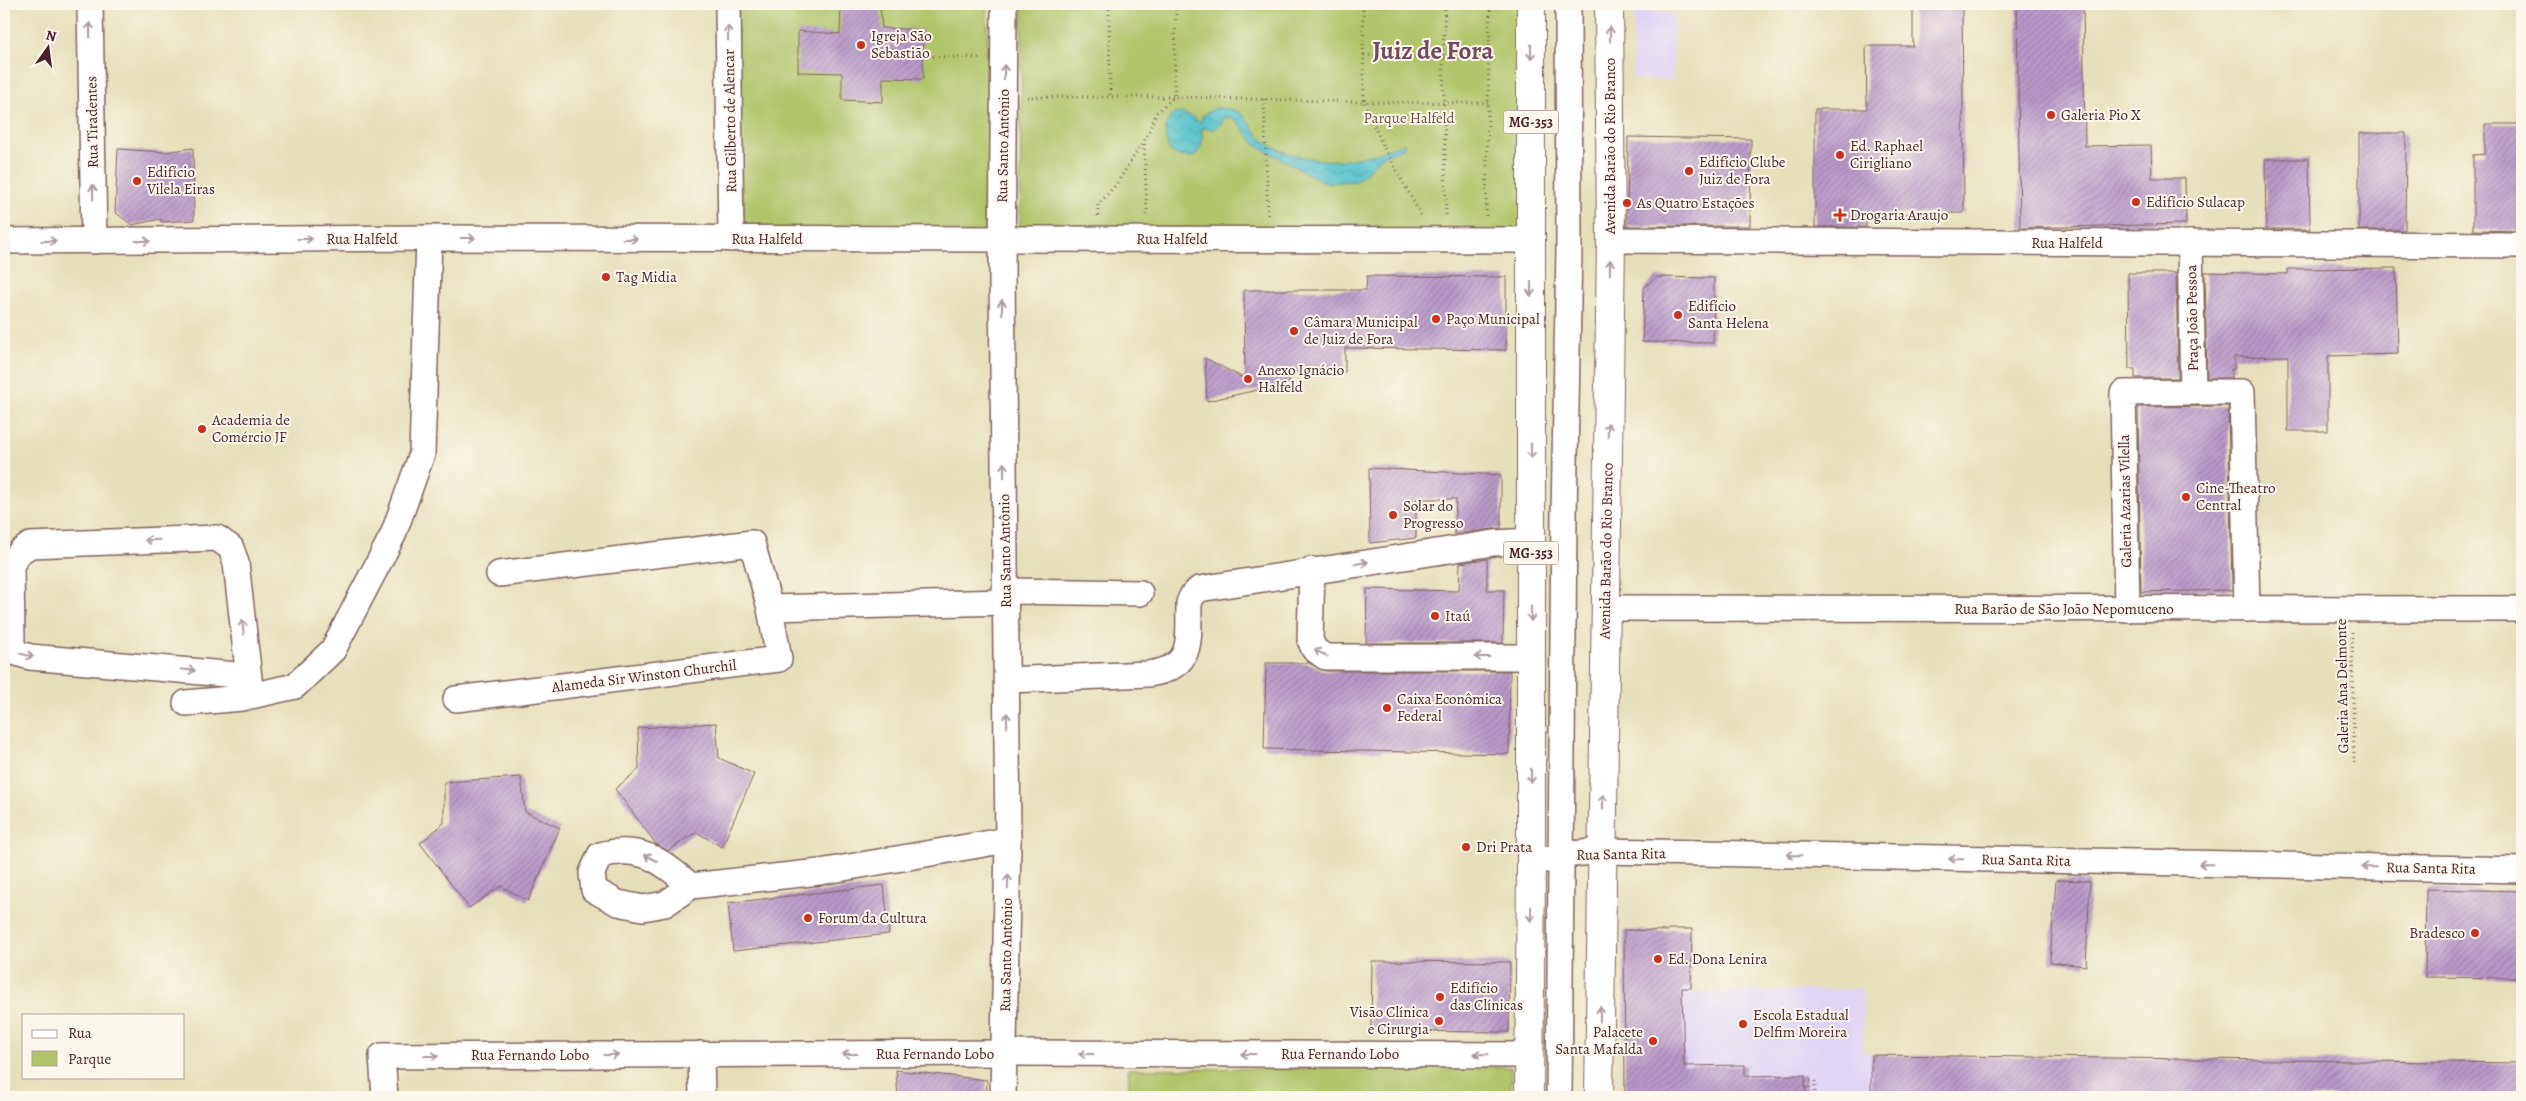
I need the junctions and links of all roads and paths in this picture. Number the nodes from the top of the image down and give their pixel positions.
1 (90, 4) edge
2 (728, 4) edge
3 (1004, 4) edge
4 (1109, 4) edge
5 (1176, 4) edge
6 (1363, 4) edge
7 (1405, 4) edge
8 (1445, 4) edge
9 (1531, 4) edge
10 (1568, 4) edge
11 (1610, 4) edge
12 (1490, 5) edge
13 (1364, 55) junction
14 (923, 56) dead end
15 (1443, 56) junction
16 (1004, 58) junction
17 (1489, 59) junction
18 (1110, 96) junction
19 (1026, 97) dead end
20 (1174, 97) junction
21 (1264, 99) junction
22 (1364, 102) junction
23 (1488, 103) junction
24 (1444, 104) junction
25 (1144, 142) junction
26 (1454, 217) dead end
27 (1478, 217) dead end
28 (1413, 218) dead end
29 (1268, 221) dead end
30 (1148, 222) dead end
31 (1097, 223) dead end
32 (1443, 225) junction
33 (1486, 229) junction
34 (429, 238) junction
35 (731, 239) junction
36 (1002, 239) junction
37 (1531, 240) junction
38 (1611, 240) junction
39 (94, 241) junction
40 (4, 242) edge
41 (2190, 243) junction
42 (2522, 245) edge
43 (2193, 392) junction
44 (2123, 393) joint
45 (1531, 541) junction
46 (1312, 570) junction
47 (498, 574) dead end
48 (1140, 593) dead end
49 (1005, 596) junction
50 (770, 608) junction
51 (1606, 608) junction
52 (2127, 609) junction
53 (2247, 609) junction
54 (2352, 609) junction
55 (2522, 609) edge
56 (1531, 657) junction
57 (1007, 680) junction
58 (250, 686) junction
59 (456, 699) dead end
60 (186, 703) dead end
61 (2354, 764) dead end
62 (1008, 840) junction
63 (1602, 851) junction
64 (1562, 855) junction
65 (1531, 865) junction
66 (2522, 870) edge
67 (691, 886) dead end
68 (1004, 1053) junction
69 (701, 1054) junction
70 (1530, 1055) junction
71 (1805, 1081) dead end
72 (1809, 1084) dead end
73 (385, 1097) edge
74 (702, 1097) edge
75 (1003, 1097) edge
76 (1529, 1097) edge
77 (1559, 1097) edge
78 (1599, 1097) edge

39 -> 1 street, Rua Tiradentes
35 -> 2 street, Rua Gilberto de Alencar
3 - 16 street, Rua Santo Antônio
4 - 18 path
5 - 20 path
6 - 13 path
7 - 8 path
8 - 12 path
8 - 15 path
9 -> 37 main road, MG-353
10 - 64 street
38 -> 11 main road, Avenida Barão do Rio Branco
12 - 17 path
13 - 15 path
13 - 22 path
14 - 16 path
15 - 17 path
15 - 24 path
36 -> 16 street, Rua Santo Antônio
17 - 23 path
18 - 19 path
18 - 20 path
20 - 21 path
20 - 25 path
21 - 22 path
21 - 29 path
22 - 24 path
22 - 28 path
23 - 24 path
23 - 33 path
24 - 32 path
25 - 30 path
25 - 31 path
26 - 32 path
27 - 33 path
32 - 33 street, Rua Halfeld
32 - 36 street, Rua Halfeld
33 - 37 street, Rua Halfeld
34 -> 35 street, Rua Halfeld
39 -> 34 street, Rua Halfeld
34 - 58 street
35 - 36 street, Rua Halfeld
49 -> 36 street, Rua Santo Antônio
37 -> 45 main road, MG-353
38 - 41 street, Rua Halfeld
51 -> 38 main road, Avenida Barão do Rio Branco
40 -> 39 street, Rua Halfeld
41 - 42 street, Rua Halfeld
41 - 43 street, Praça João Pessoa
43 - 44 street, Praça João Pessoa
43 - 53 street, Praça João Pessoa
44 - 52 street, Galeria Azarias Vilella
46 -> 45 street
45 -> 56 main road, MG-353
56 -> 46 street
46 - 57 street
47 - 50 street, Alameda Sir Winston Churchil
48 - 49 street
49 - 50 street
49 - 57 street, Rua Santo Antônio
50 - 59 street, Alameda Sir Winston Churchil
51 - 52 street, Rua Barão de São João Nepomuceno
63 -> 51 main road, Avenida Barão do Rio Branco
52 - 53 street, Rua Barão de São João Nepomuceno
53 - 54 street, Rua Barão de São João Nepomuceno
54 - 55 street, Rua Barão de São João Nepomuceno
54 - 61 path, Galeria Ana Delmonte
56 -> 65 main road, MG-353
62 -> 57 street, Rua Santo Antônio
58 -> 58 street
58 - 60 street
62 - 67 street
68 -> 62 street, Rua Santo Antônio
63 - 64 street, Rua Santa Rita
66 -> 63 street, Rua Santa Rita
78 -> 63 main road, Avenida Barão do Rio Branco
64 - 65 street, Rua Santa Rita
64 - 77 street
65 -> 70 main road, MG-353
68 -> 69 street, Rua Fernando Lobo
70 -> 68 street, Rua Fernando Lobo
68 - 75 street, Rua Santo Antônio
73 -> 69 street, Rua Fernando Lobo
69 - 74 street
70 - 76 main road, MG-353
71 - 72 path

